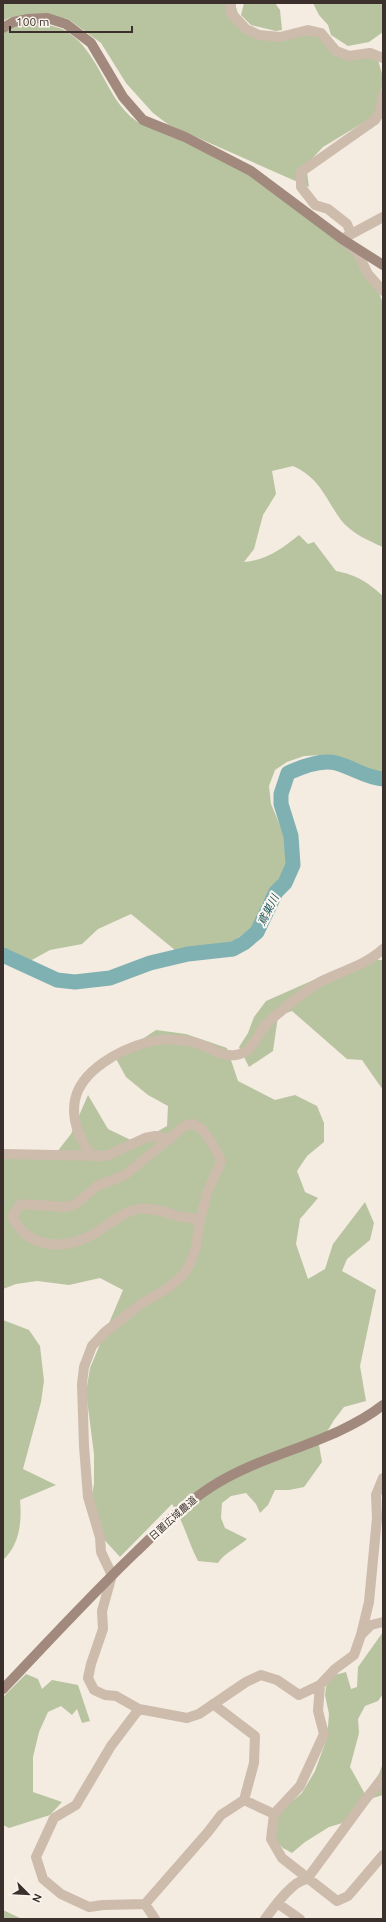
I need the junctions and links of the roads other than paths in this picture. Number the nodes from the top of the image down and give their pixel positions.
1 (231, 3) edge
2 (3, 28) edge
3 (383, 58) edge
4 (383, 95) edge
5 (383, 217) edge
6 (346, 236) junction
7 (383, 265) edge
8 (383, 291) edge
9 (383, 949) edge
10 (170, 1139) junction
11 (3, 1154) edge
12 (92, 1156) junction
13 (200, 1220) junction
14 (383, 1405) edge
15 (383, 1478) edge
16 (112, 1575) junction
17 (383, 1622) edge
18 (361, 1635) junction
19 (320, 1685) junction
20 (3, 1689) edge
21 (213, 1704) junction
22 (139, 1709) junction
23 (383, 1778) edge
24 (244, 1800) junction
25 (274, 1814) junction
26 (383, 1856) edge
27 (307, 1879) junction
28 (277, 1903) junction
29 (145, 1904) junction
30 (155, 1919) edge
31 (265, 1919) edge
32 (300, 1919) edge

1 - 3 street
2 - 6 street
4 - 6 street
5 - 6 street
6 - 7 street
6 - 8 street
9 - 12 street
10 - 12 street
10 - 13 street
10 - 13 street
11 - 12 street
13 - 16 street
14 - 16 street, 日置広域農道
15 - 18 street
16 - 20 street, 日置広域農道
16 - 22 street
17 - 18 street
18 - 19 street
19 - 21 street
19 - 25 street
21 - 22 street
21 - 24 street
22 - 29 street
23 - 27 street
24 - 25 street
24 - 29 street
25 - 27 street
26 - 27 street
27 - 28 street
28 - 31 street
28 - 32 street
29 - 30 street

